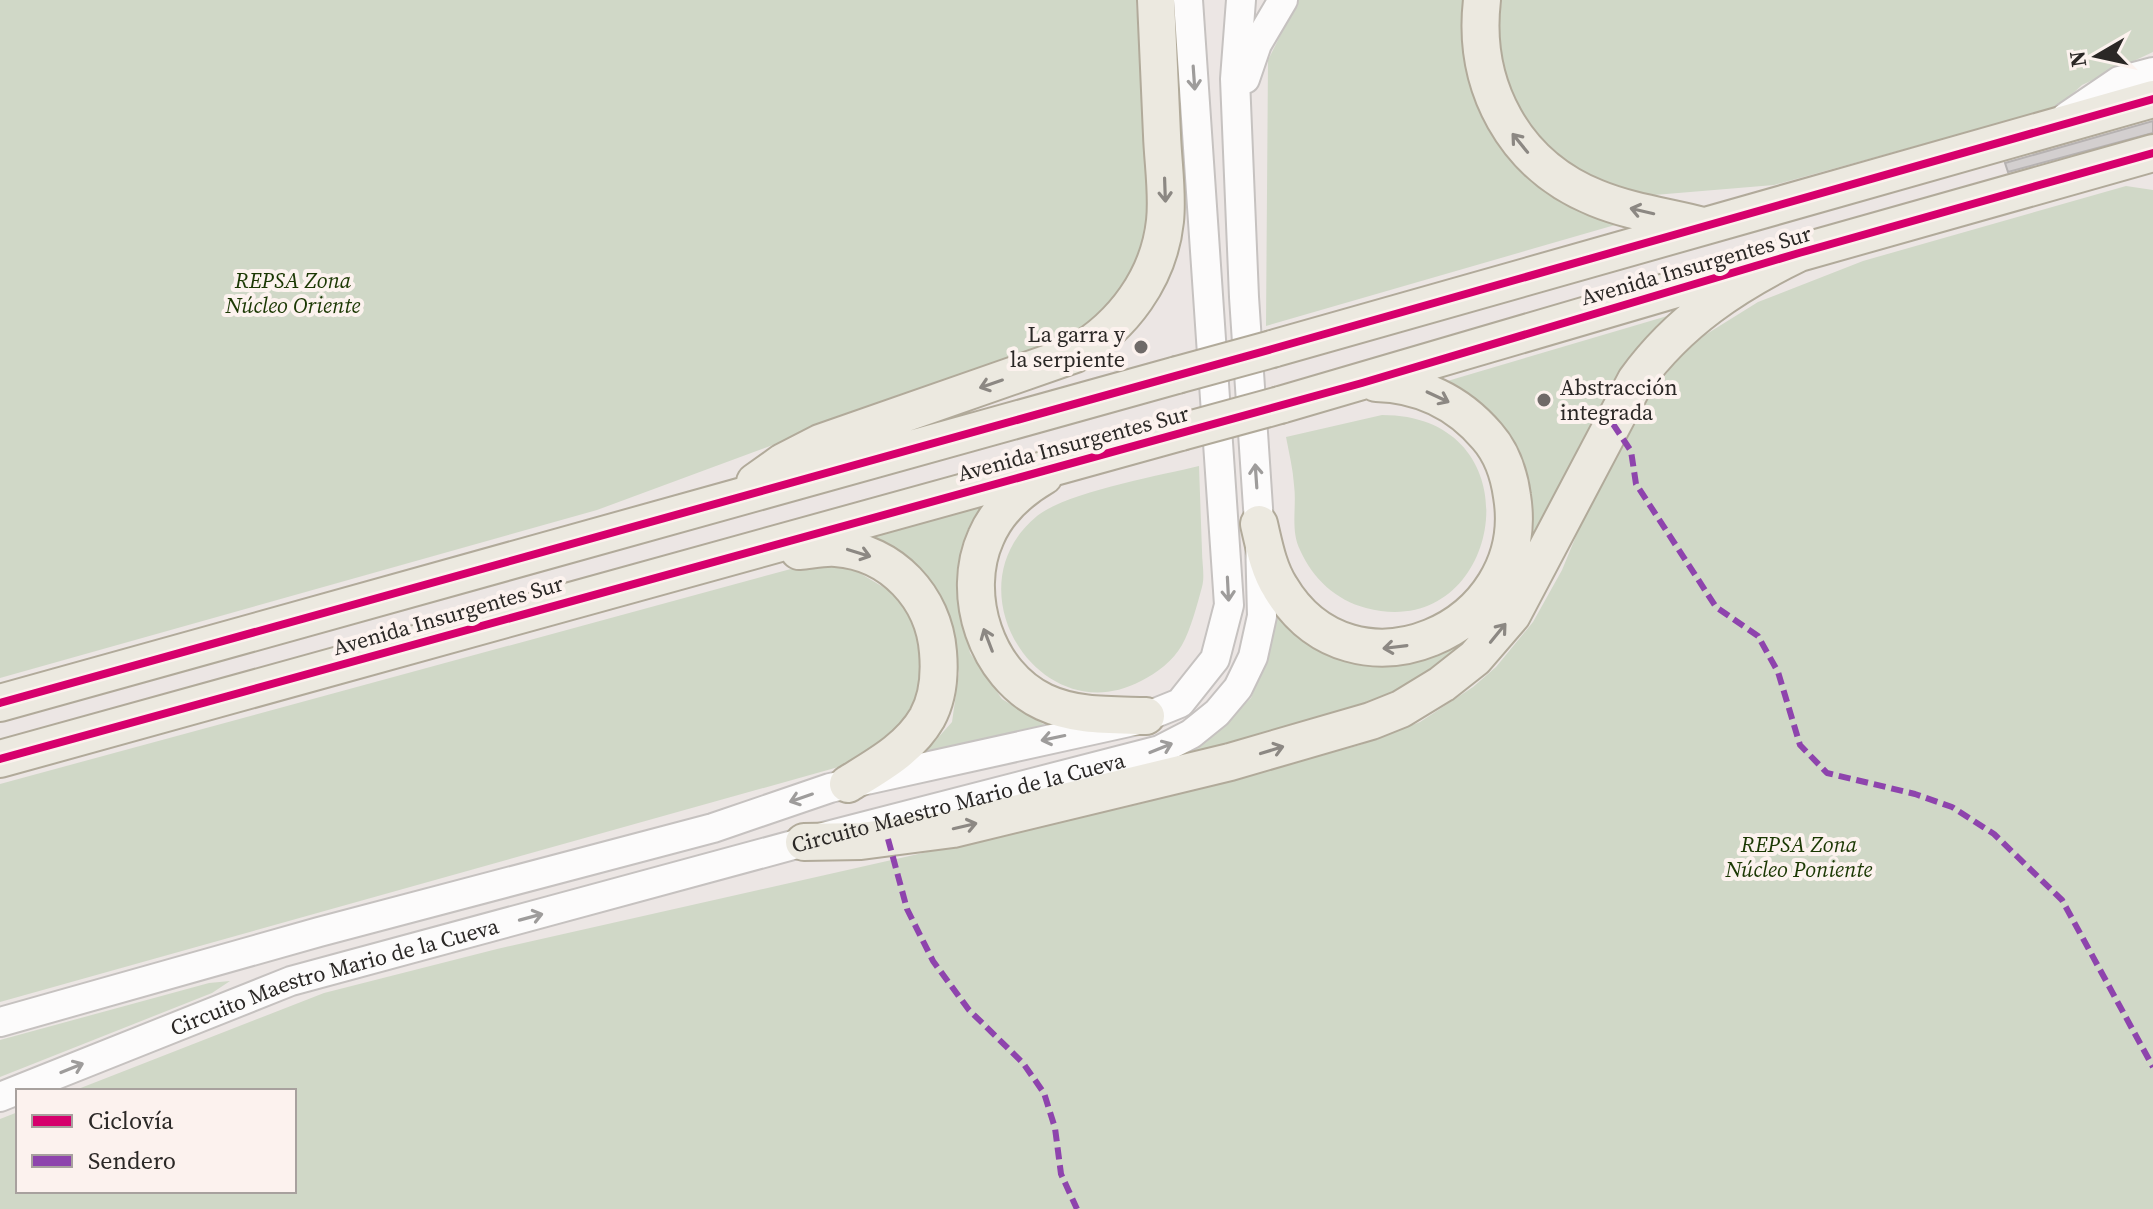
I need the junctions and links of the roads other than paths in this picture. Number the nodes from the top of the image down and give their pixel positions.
1 (1156, 0) edge
2 (1188, 0) edge
3 (1241, 0) edge
4 (1283, 0) edge
5 (1482, 0) edge
6 (2153, 72) edge
7 (2153, 99) edge
8 (2053, 127) junction
9 (1237, 135) junction
10 (2153, 153) edge
11 (1704, 226) junction
12 (1799, 253) junction
13 (1362, 383) junction
14 (1076, 461) junction
15 (735, 499) junction
16 (1259, 524) junction
17 (698, 564) junction
18 (0, 703) edge
19 (1146, 716) junction
20 (0, 759) edge
21 (848, 784) junction
22 (804, 842) junction
23 (0, 1022) edge
24 (20, 1089) edge

1 -> 15 main road
2 -> 19 street, Circuito Maestro Mario de la Cueva
3 - 9 street, Circuito Maestro Mario de la Cueva
4 - 9 street
11 -> 5 main road
6 - 8 street
7 - 8 main road, Avenida Insurgentes Sur
8 - 11 main road, Avenida Insurgentes Sur
16 -> 9 street, Circuito Maestro Mario de la Cueva
10 - 12 main road, Avenida Insurgentes Sur
11 - 15 main road, Avenida Insurgentes Sur, bridge
12 - 13 main road, Avenida Insurgentes Sur
22 -> 12 main road
13 - 14 main road, Avenida Insurgentes Sur, bridge
13 -> 16 main road
14 - 17 main road, Avenida Insurgentes Sur
19 -> 14 main road
15 - 18 main road, Avenida Insurgentes Sur
22 -> 16 street, Circuito Maestro Mario de la Cueva
17 - 20 main road, Avenida Insurgentes Sur
17 -> 21 main road
19 -> 21 street, Circuito Maestro Mario de la Cueva
21 -> 23 street, Circuito Maestro Mario de la Cueva
24 -> 22 street, Circuito Maestro Mario de la Cueva

